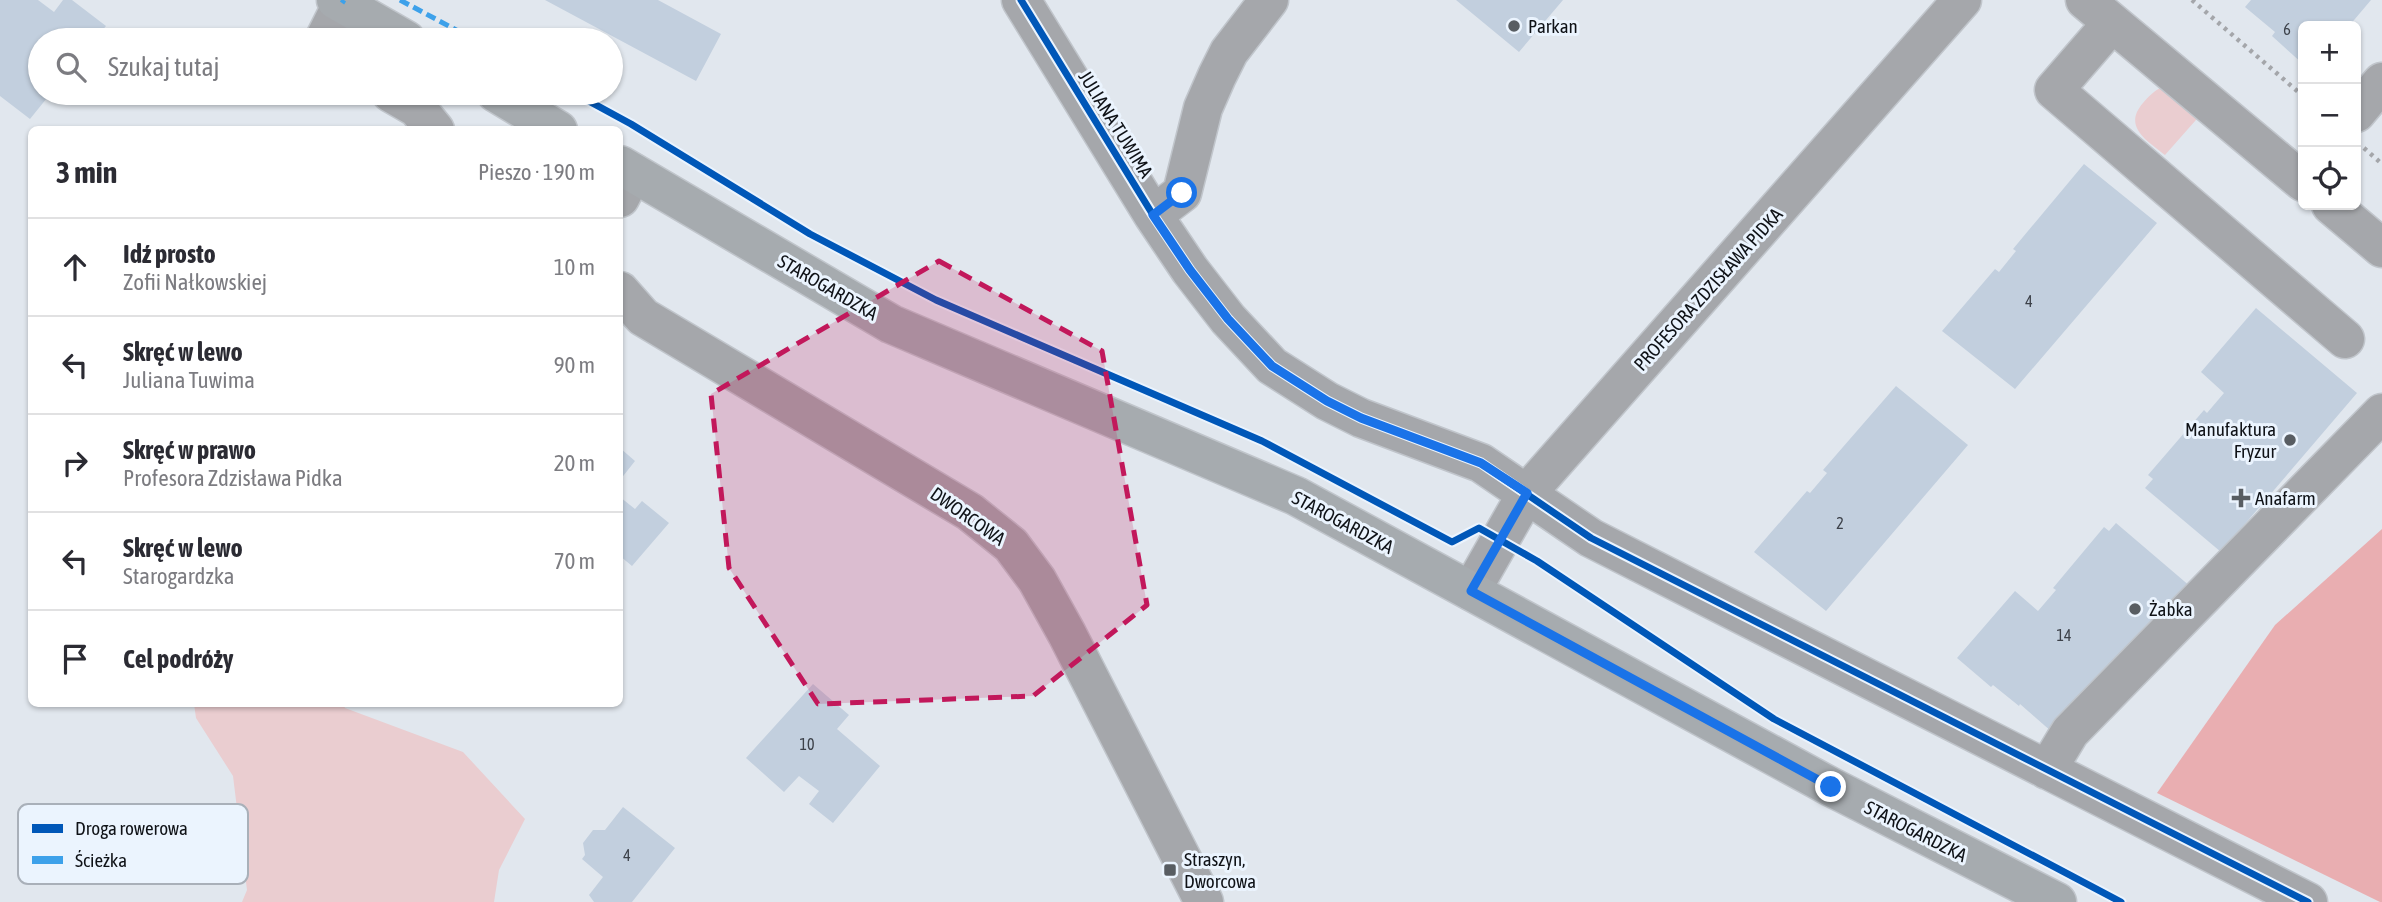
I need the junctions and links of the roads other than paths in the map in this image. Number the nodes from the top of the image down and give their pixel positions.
1 (1021, 0) edge
2 (1269, 0) edge
3 (1962, 0) edge
4 (341, 1) edge
5 (2096, 7) edge
6 (329, 28) edge
7 (386, 28) edge
8 (2382, 82) edge
9 (412, 105) edge
10 (516, 105) edge
11 (2361, 107) edge
12 (432, 126) edge
13 (551, 126) edge
14 (2298, 175) edge
15 (624, 179) edge
16 (2337, 210) edge
17 (1153, 215) junction
18 (2382, 247) edge
19 (623, 294) edge
20 (2345, 339) dead end
21 (2382, 413) edge
22 (1527, 493) junction
23 (1471, 591) junction
24 (2046, 770) junction
25 (1204, 902) edge
26 (2057, 902) edge
27 (2308, 902) edge

1 - 17 street, JULIANA TUWIMA
2 - 17 street
3 - 22 street, PROFESORA ZDZISŁAWA PIDKA
4 - 6 street
4 - 7 main road
5 - 14 street
5 - 20 street
8 - 11 street
9 - 12 street
10 - 13 main road
15 - 23 main road, STAROGARDZKA
16 - 18 street
17 - 22 street, JULIANA TUWIMA
19 - 25 street, DWORCOWA
21 - 24 street
22 - 23 street, PROFESORA ZDZISŁAWA PIDKA
22 - 24 street, JULIANA TUWIMA
23 - 26 main road, STAROGARDZKA
24 - 27 street, JULIANA TUWIMA

